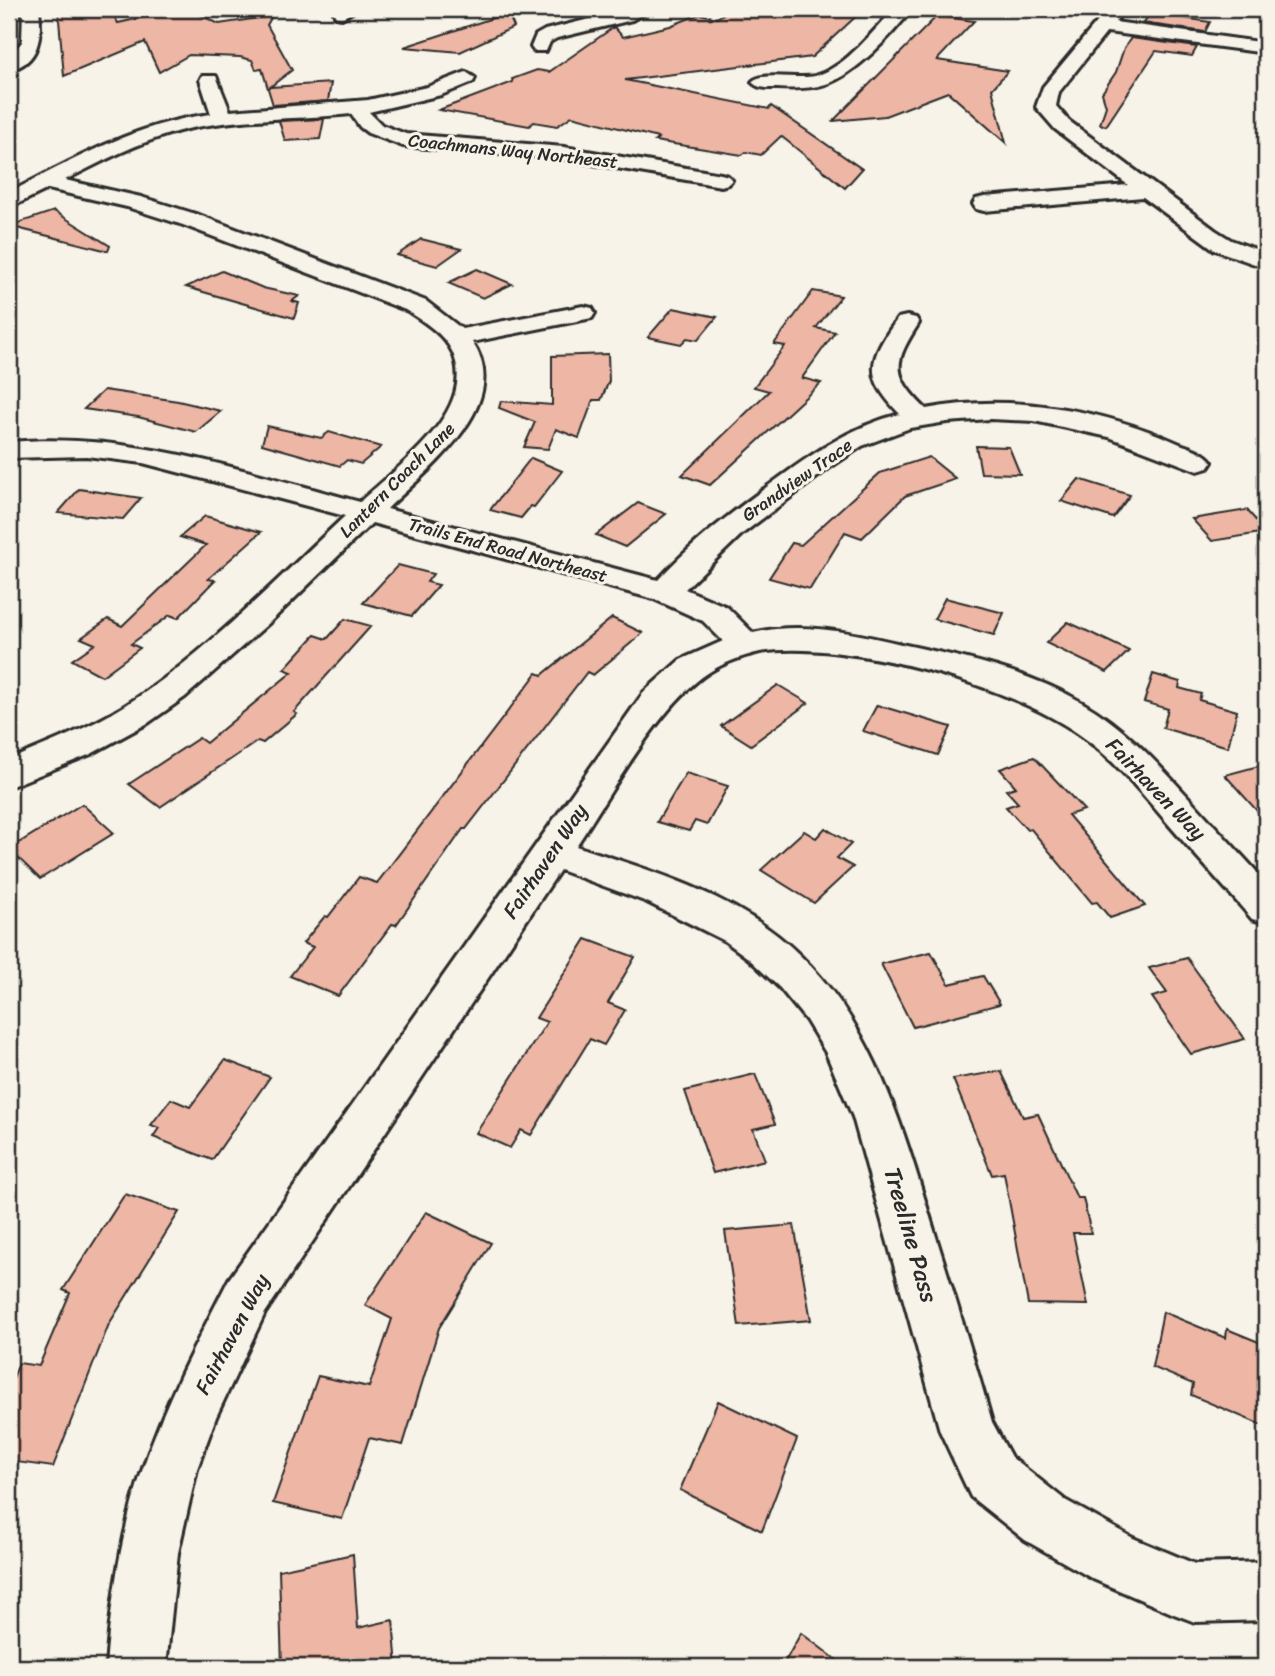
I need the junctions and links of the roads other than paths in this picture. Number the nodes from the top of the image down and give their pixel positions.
1 (31, 9) edge
2 (644, 9) edge
3 (904, 9) edge
4 (1117, 9) edge
5 (1103, 26) junction
6 (540, 47) dead end
7 (1266, 48) edge
8 (9, 65) edge
9 (466, 78) dead end
10 (209, 80) dead end
11 (761, 82) dead end
12 (358, 109) junction
13 (222, 117) junction
14 (721, 180) dead end
15 (46, 182) junction
16 (1147, 190) junction
17 (9, 201) edge
18 (984, 204) dead end
19 (1266, 261) edge
20 (583, 313) dead end
21 (907, 323) dead end
22 (458, 337) junction
23 (919, 418) junction
24 (9, 450) edge
25 (1198, 462) dead end
26 (366, 512) junction
27 (666, 592) junction
28 (746, 645) junction
29 (9, 774) edge
30 (551, 852) junction
31 (1266, 908) edge
32 (1266, 1591) edge
33 (136, 1667) edge

1 - 8 street
2 - 6 street
3 - 11 street
4 - 5 street
5 - 7 street
5 - 16 street
9 - 12 street
10 - 13 street
12 - 13 street
12 - 14 street, Coachmans Way Northeast
13 - 15 street
15 - 17 street
15 - 22 street, Lantern Coach Lane
16 - 18 street
16 - 19 street
20 - 22 street
21 - 23 street
22 - 26 street, Lantern Coach Lane
23 - 25 street, Grandview Trace
23 - 27 street, Grandview Trace
24 - 26 street, Trails End Road Northeast
26 - 27 street, Trails End Road Northeast
26 - 29 street, Lantern Coach Lane
27 - 28 street, Trails End Road Northeast
28 - 30 street, Fairhaven Way
28 - 31 street, Fairhaven Way
30 - 32 street, Treeline Pass
30 - 33 street, Fairhaven Way

